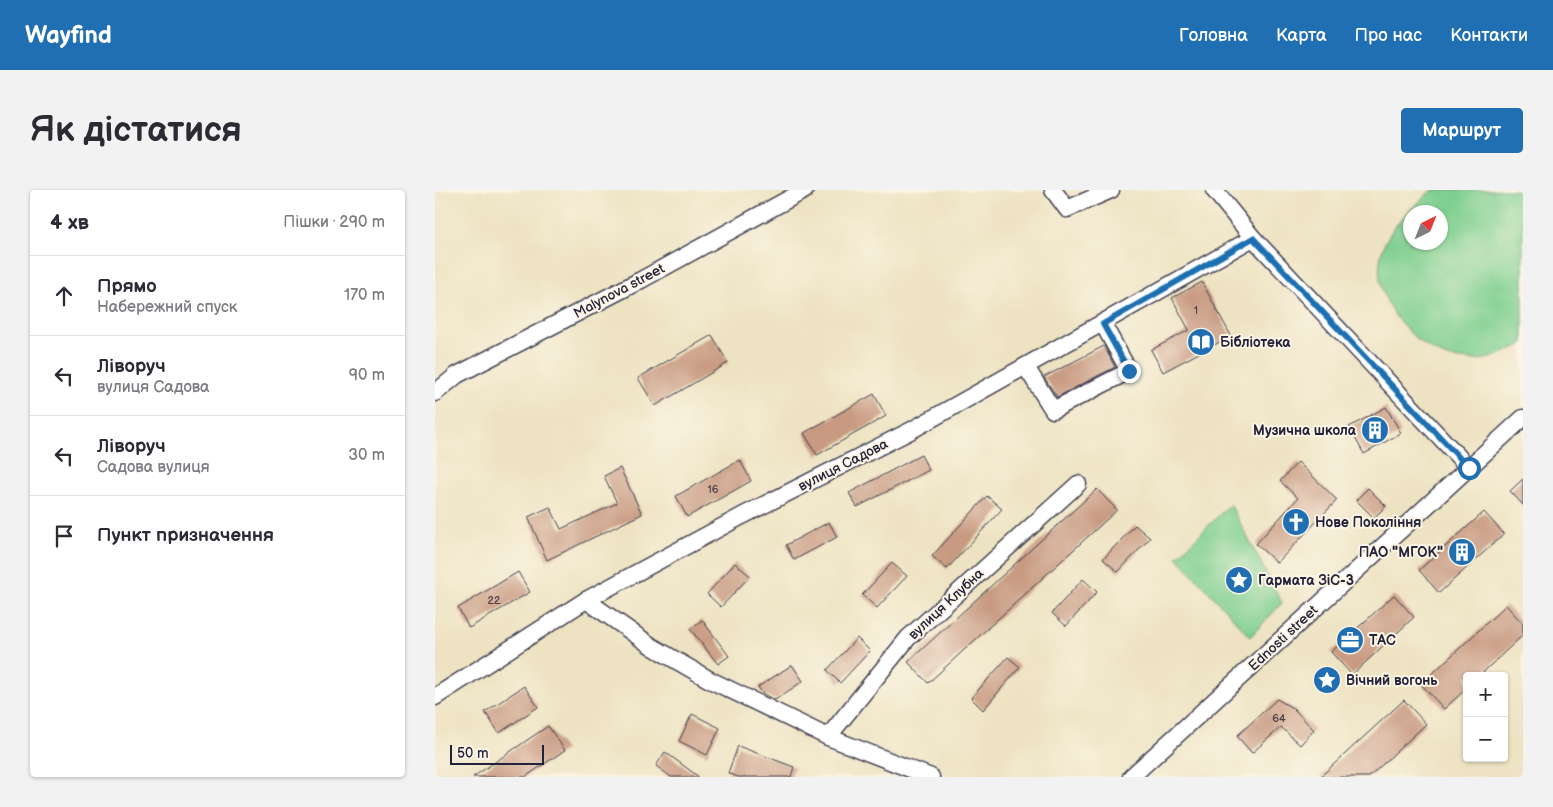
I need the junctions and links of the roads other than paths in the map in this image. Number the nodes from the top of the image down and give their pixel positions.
1 (805, 190) edge
2 (1053, 190) edge
3 (1111, 190) edge
4 (1214, 190) edge
5 (1253, 238) junction
6 (1103, 324) junction
7 (1026, 367) junction
8 (435, 393) edge
9 (1523, 418) edge
10 (1469, 468) junction
11 (1078, 484) dead end
12 (586, 600) junction
13 (435, 697) edge
14 (828, 737) junction
15 (931, 777) edge
16 (1131, 777) edge

1 - 8 street, Malynova street
2 - 3 street
4 - 5 street
5 - 6 street, вулиця Садова
5 - 10 street
6 - 7 street, вулиця Садова
6 - 7 street
7 - 12 street, вулиця Садова
9 - 10 street, Ednosti street
10 - 16 street, Ednosti street
11 - 14 street, вулиця Клубна
12 - 13 street, вулиця Садова
12 - 14 street
14 - 15 street

